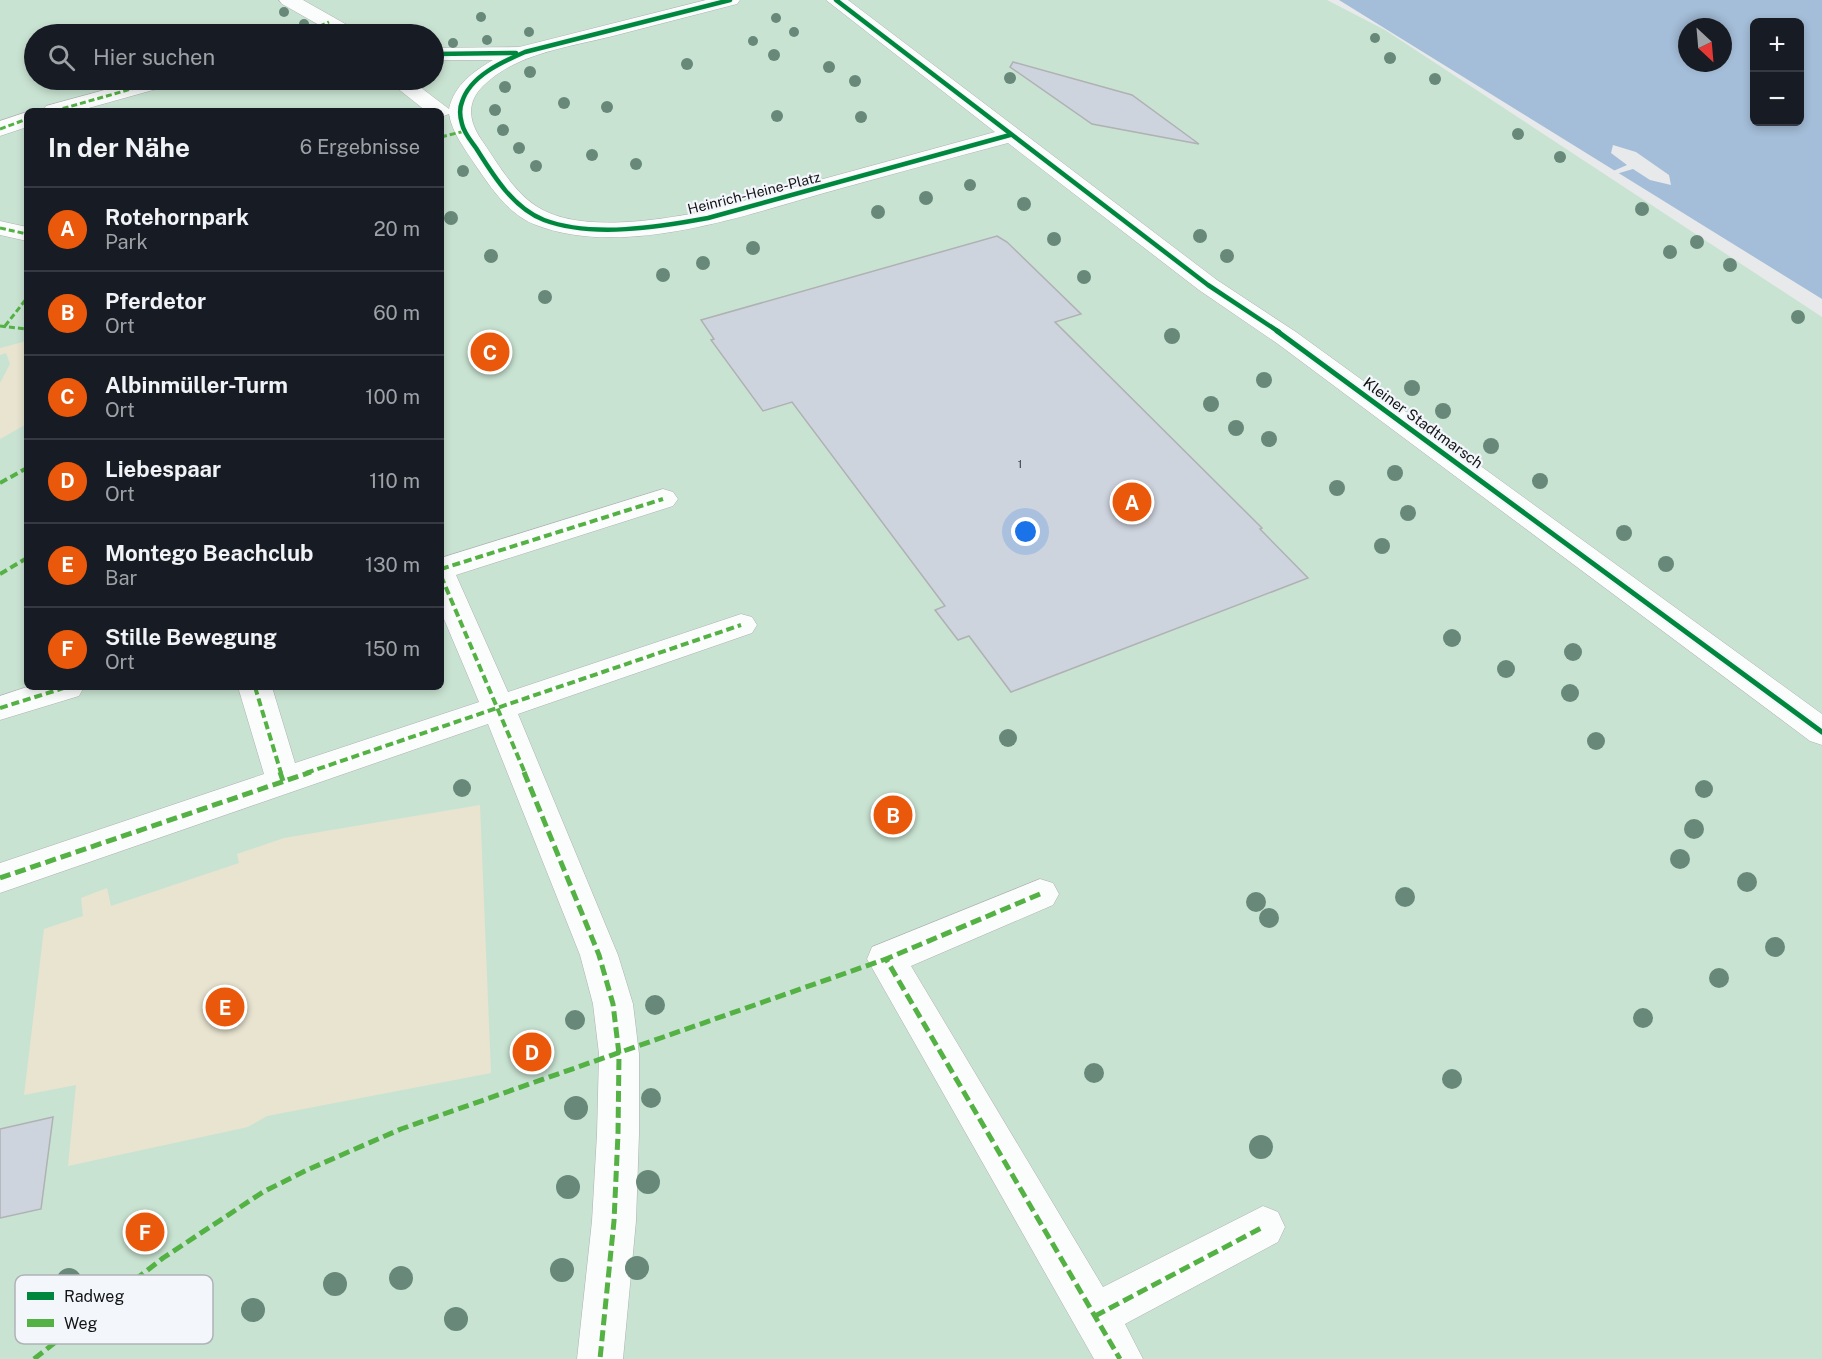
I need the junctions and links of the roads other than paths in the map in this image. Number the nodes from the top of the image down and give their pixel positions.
1 (289, 0) edge
2 (730, 0) edge
3 (836, 0) edge
4 (329, 22) junction
5 (325, 24) edge
6 (332, 24) edge
7 (525, 52) junction
8 (444, 54) edge
9 (128, 90) edge
10 (411, 90) edge
11 (65, 108) edge
12 (435, 108) edge
13 (444, 115) edge
14 (24, 120) edge
15 (462, 127) junction
16 (0, 129) edge
17 (1010, 135) junction
18 (0, 228) edge
19 (24, 233) edge
20 (663, 499) dead end
21 (444, 569) edge
22 (444, 583) edge
23 (741, 625) dead end
24 (57, 690) edge
25 (256, 690) edge
26 (0, 708) edge
27 (498, 708) junction
28 (1822, 732) edge
29 (283, 781) junction
30 (0, 878) edge
31 (1040, 894) dead end
32 (1263, 1227) dead end
33 (1095, 1316) junction
34 (600, 1359) edge
35 (1120, 1359) edge

1 - 4 street
2 - 7 street
3 - 17 street
4 - 5 street
4 - 6 street
7 - 8 street
7 - 15 street
9 - 11 street
10 - 12 street, Heinrich-Heine-Platz
13 - 15 street, Heinrich-Heine-Platz
14 - 16 street
15 - 17 street, Heinrich-Heine-Platz
17 - 28 street, Kleiner Stadtmarsch
18 - 19 street
20 - 21 street
22 - 27 street
23 - 27 street
24 - 26 street
25 - 29 street
27 - 29 street
27 - 34 street
29 - 30 street
31 - 33 street
32 - 33 street
33 - 35 street

